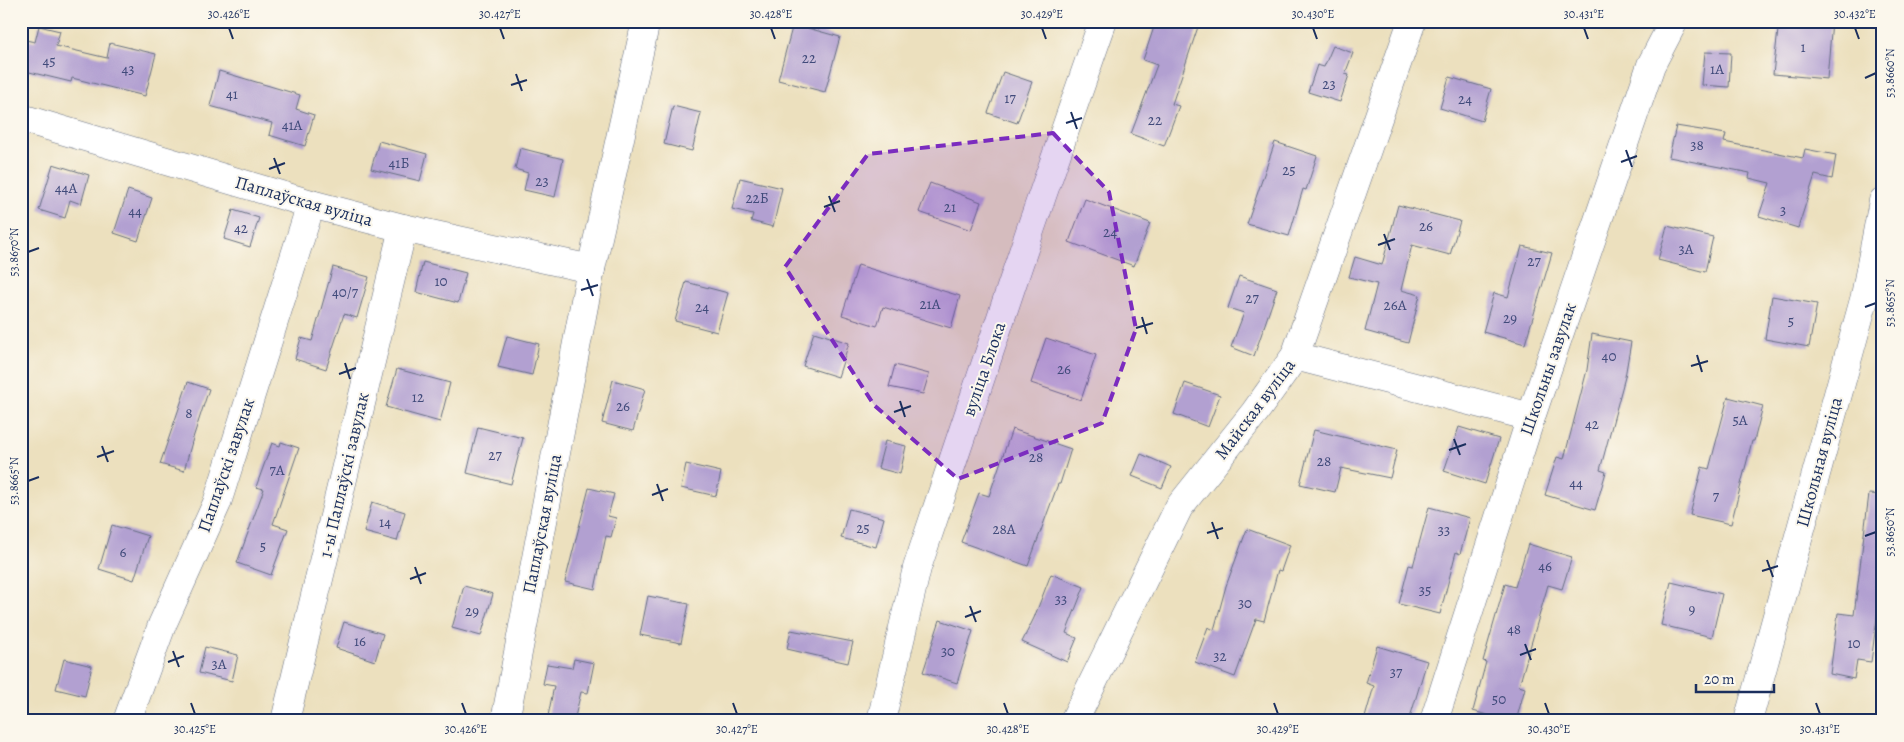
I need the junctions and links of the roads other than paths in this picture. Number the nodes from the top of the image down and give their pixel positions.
1 (646, 21) edge
2 (1103, 21) edge
3 (1412, 21) edge
4 (1674, 21) edge
5 (21, 118) edge
6 (1883, 202) edge
7 (312, 204) junction
8 (403, 228) junction
9 (591, 269) junction
10 (1295, 356) junction
11 (1531, 417) junction
12 (127, 721) edge
13 (285, 721) edge
14 (505, 721) edge
15 (881, 721) edge
16 (1074, 721) edge
17 (1434, 721) edge
18 (1748, 721) edge

1 - 9 street, Паплаўская вуліца
2 - 15 street, вуліца Блока
3 - 10 street, Майская вуліца
4 - 11 street, Школьны завулак
5 - 7 street, Паплаўская вуліца
6 - 18 street, Школьная вуліца
7 - 8 street, Паплаўская вуліца
7 - 12 street, Паплаўскі завулак
8 - 9 street, Паплаўская вуліца
8 - 13 street, 1-ы Паплаўскі завулак
9 - 14 street, Паплаўская вуліца
10 - 11 street
10 - 16 street, Майская вуліца
11 - 17 street, Школьны завулак

